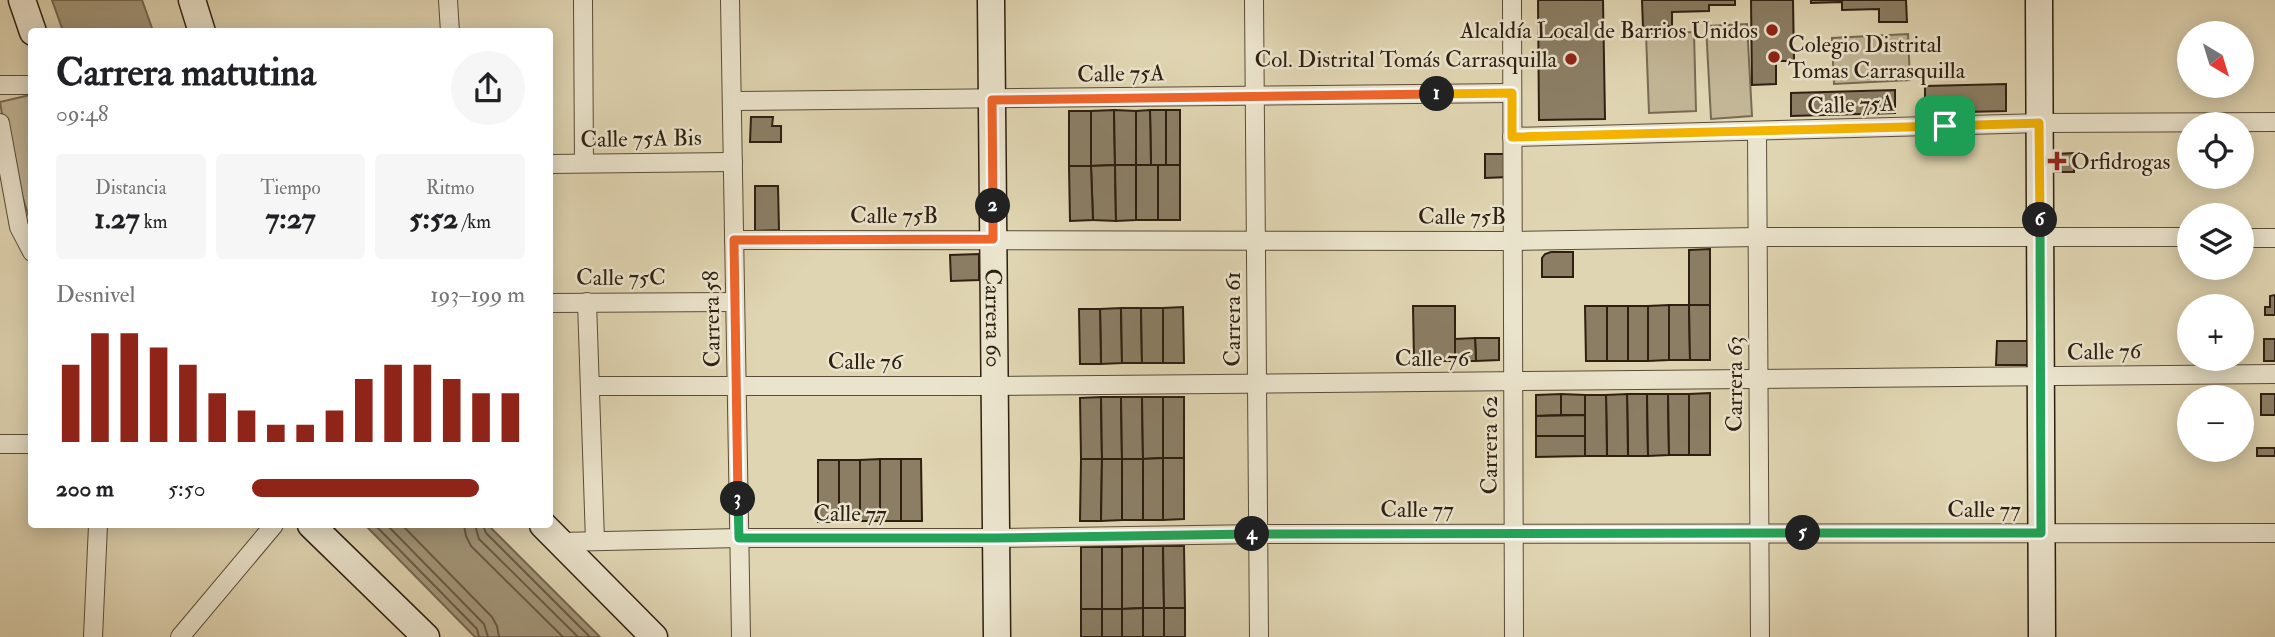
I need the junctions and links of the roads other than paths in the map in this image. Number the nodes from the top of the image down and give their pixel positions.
1 (22, 0) edge
2 (192, 0) edge
3 (449, 0) edge
4 (583, 0) edge
5 (730, 0) edge
6 (991, 0) edge
7 (1254, 0) edge
8 (1512, 0) edge
9 (2039, 0) edge
10 (32, 28) edge
11 (201, 28) edge
12 (450, 28) edge
13 (0, 85) edge
14 (28, 85) edge
15 (1512, 93) junction
16 (1255, 96) junction
17 (992, 100) junction
18 (732, 101) junction
19 (0, 122) edge
20 (2275, 122) edge
21 (2039, 123) junction
22 (1757, 131) junction
23 (1512, 137) junction
24 (733, 162) junction
25 (584, 163) junction
26 (553, 164) edge
27 (1758, 236) junction
28 (2040, 237) junction
29 (2177, 237) edge
30 (2254, 238) edge
31 (2275, 238) edge
32 (993, 239) junction
33 (734, 240) junction
34 (1256, 240) junction
35 (1512, 241) junction
36 (28, 244) edge
37 (587, 302) junction
38 (735, 302) junction
39 (553, 303) edge
40 (2275, 374) edge
41 (2040, 376) junction
42 (1758, 380) junction
43 (1513, 382) junction
44 (1257, 383) junction
45 (736, 385) junction
46 (590, 386) junction
47 (995, 386) junction
48 (0, 444) edge
49 (28, 444) edge
50 (98, 528) edge
51 (271, 528) edge
52 (314, 528) edge
53 (1513, 533) junction
54 (1759, 533) junction
55 (2041, 533) junction
56 (2275, 533) edge
57 (551, 534) edge
58 (1259, 534) junction
59 (739, 538) junction
60 (996, 538) junction
61 (595, 541) junction
62 (93, 637) edge
63 (180, 637) edge
64 (426, 637) edge
65 (654, 637) edge
66 (741, 637) edge
67 (996, 637) edge
68 (1259, 637) edge
69 (1514, 637) edge
70 (1760, 637) edge
71 (2042, 637) edge

1 - 10 street
2 - 11 street
3 - 12 street
4 - 25 street
5 - 18 street, Carrera 58
6 - 17 street, Carrera 60
7 - 16 street, Carrera 61
8 - 15 street, Carrera 62
9 - 21 street
13 - 14 street
15 - 16 street, Calle 75A
15 - 23 street, Carrera 62
16 - 17 street, Calle 75A
16 - 34 street, Carrera 61
17 - 18 street, Calle 75A
17 - 32 street, Carrera 60
18 - 24 street, Carrera 58
19 - 36 street
20 - 21 street, Calle 75A
21 - 22 street, Calle 75A
21 - 28 street
22 - 23 street, Calle 75A
22 - 27 street, Carrera 63
23 - 35 street, Carrera 62
24 - 25 street, Calle 75A Bis
24 - 33 street, Carrera 58
25 - 26 street, Calle 75A Bis
27 - 28 street, Calle 75B
27 - 35 street, Calle 75B
27 - 42 street, Carrera 63
28 - 29 street, Calle 75B
28 - 41 street
30 - 31 street
32 - 33 street, Calle 75B
32 - 34 street, Calle 75B
32 - 47 street, Carrera 60
33 - 38 street, Carrera 58
34 - 35 street, Calle 75B
34 - 44 street, Carrera 61
35 - 43 street, Carrera 62
37 - 38 street, Calle 75C
37 - 39 street, Calle 75C
37 - 46 street
38 - 45 street, Carrera 58
40 - 41 street, Calle 76
41 - 42 street, Calle 76
41 - 55 street
42 - 43 street, Calle 76
42 - 54 street, Carrera 63
43 - 44 street, Calle 76
43 - 53 street, Carrera 62
44 - 47 street, Calle 76
44 - 58 street, Carrera 61
45 - 46 street, Calle 76
45 - 47 street, Calle 76
45 - 59 street, Carrera 58
46 - 61 street
47 - 60 street, Carrera 60
48 - 49 street
50 - 62 street
51 - 63 street
52 - 64 street
53 - 54 street, Calle 77
53 - 58 street, Calle 77
53 - 69 street, Carrera 62
54 - 55 street, Calle 77
54 - 70 street, Carrera 63
55 - 56 street, Calle 77
55 - 71 street
57 - 61 street, Calle 77
57 - 65 street
58 - 60 street, Calle 77
58 - 68 street, Carrera 61
59 - 60 street, Calle 77
59 - 61 street, Calle 77
59 - 66 street, Carrera 58
60 - 67 street, Carrera 60

